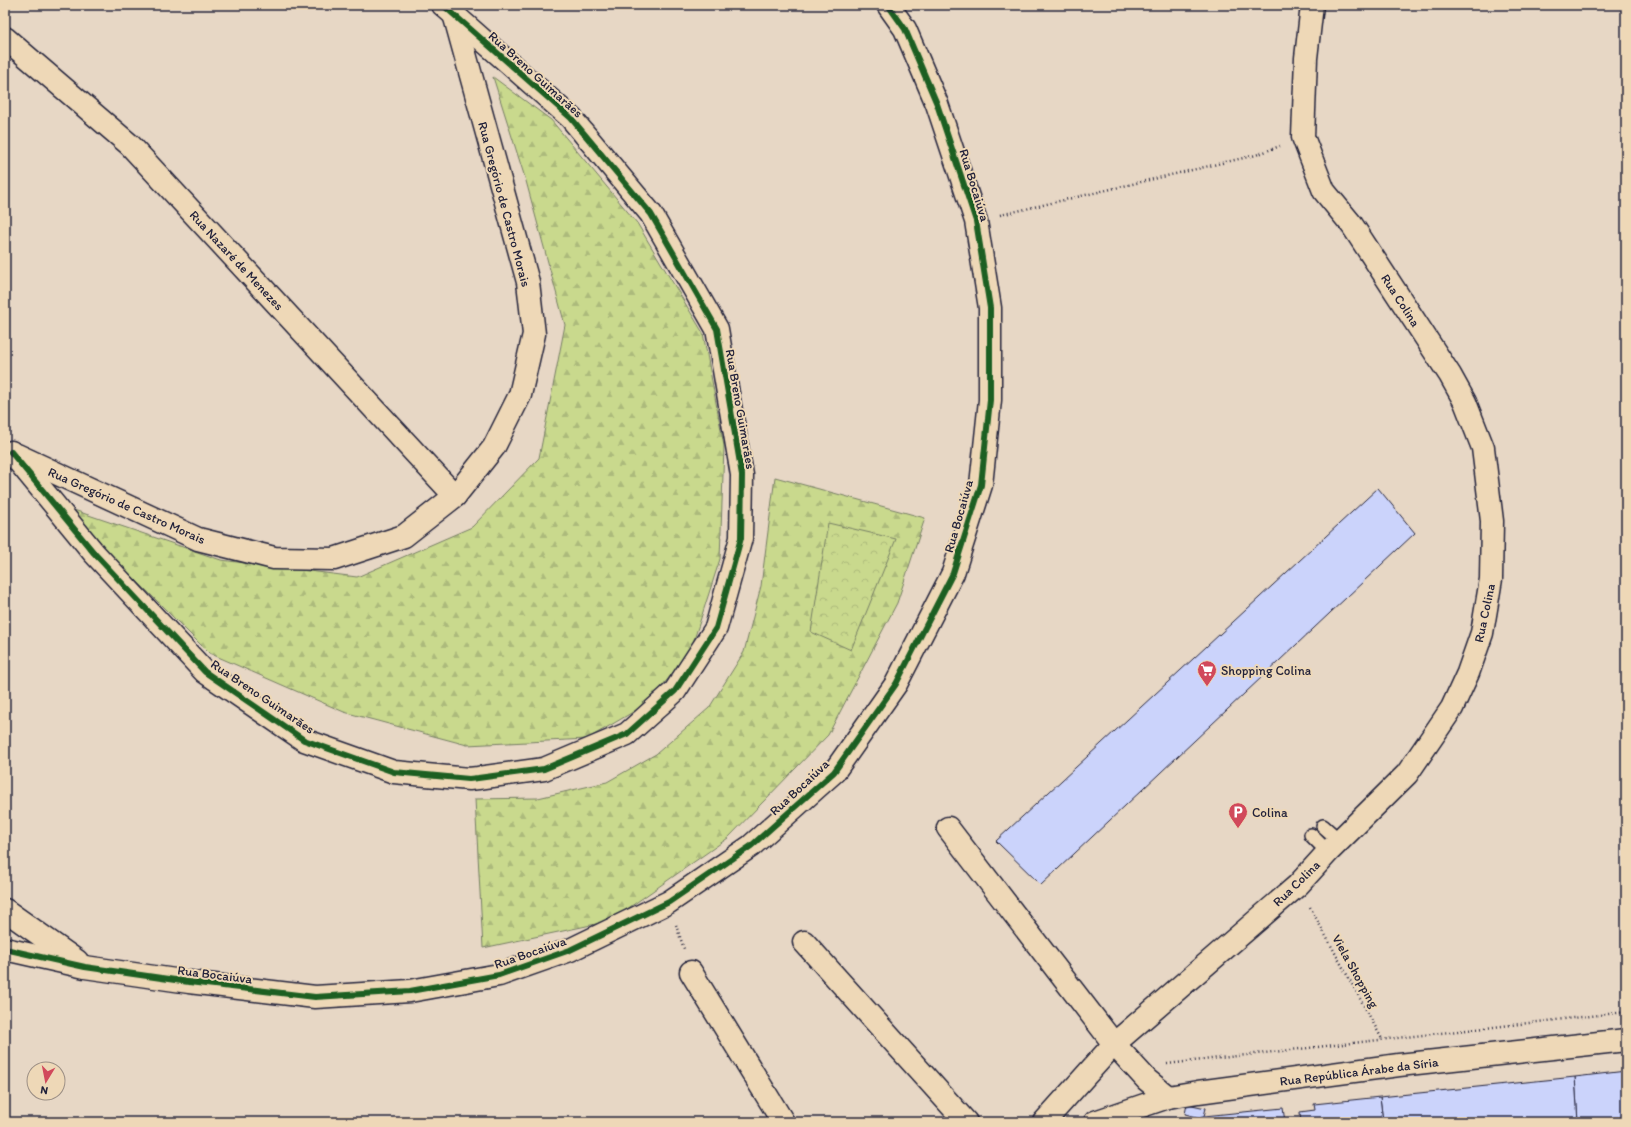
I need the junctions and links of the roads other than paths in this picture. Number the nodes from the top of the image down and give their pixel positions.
1 (888, 5) edge
2 (1312, 5) edge
3 (450, 9) edge
4 (5, 38) edge
5 (8, 451) edge
6 (455, 496) junction
7 (1323, 826) dead end
8 (948, 828) dead end
9 (1311, 835) dead end
10 (1334, 846) junction
11 (5, 910) edge
12 (804, 942) dead end
13 (5, 949) edge
14 (85, 966) junction
15 (691, 972) road end
16 (1626, 1040) edge
17 (1114, 1044) junction
18 (1168, 1097) junction
19 (784, 1122) edge
20 (966, 1122) edge
21 (1044, 1122) edge
22 (1096, 1122) edge

1 - 14 street, Rua Bocaiúva
2 - 10 street, Rua Colina
3 - 5 street, Rua Breno Guimarães
3 - 6 street, Rua Gregório de Castro Morais
4 - 6 street, Rua Nazaré de Menezes
5 - 6 street, Rua Gregório de Castro Morais
7 - 10 lane
8 - 17 street
9 - 10 lane
10 - 17 street, Rua Colina
11 - 14 street
12 - 20 street
13 - 14 street, Rua Bocaiúva
15 - 19 street
16 - 18 street, Rua República Árabe da Síria
17 - 18 street
17 - 21 street, Rua Colina
18 - 22 street, Rua República Árabe da Síria

